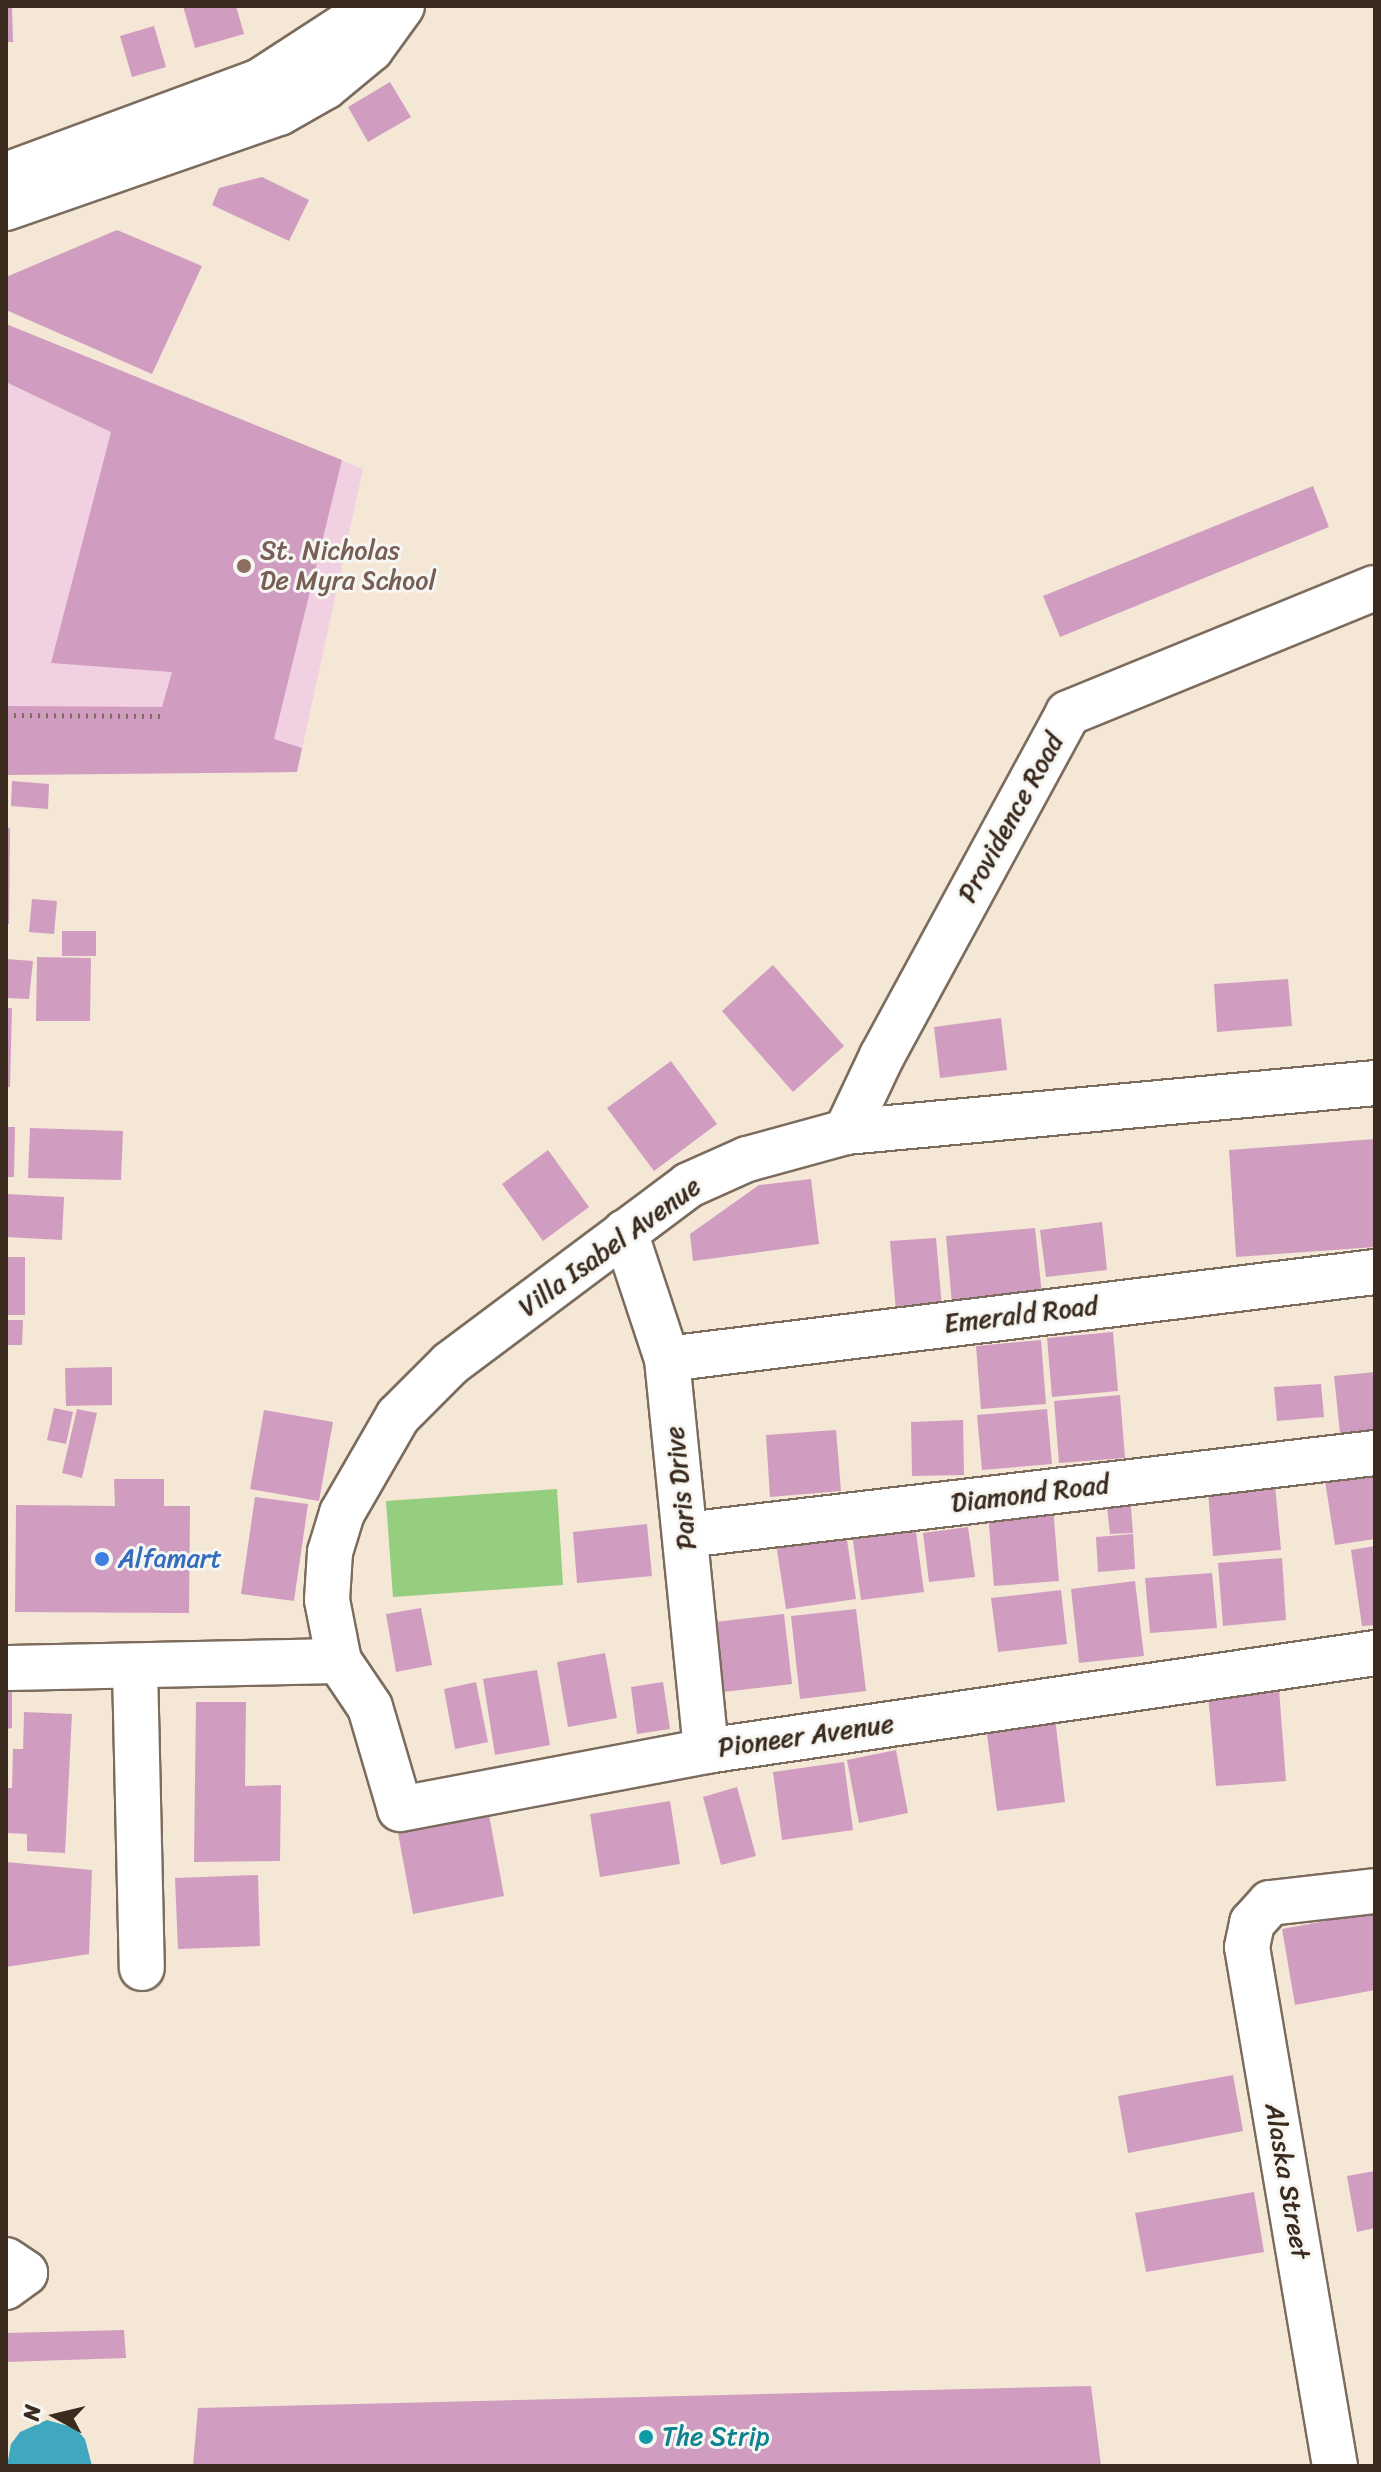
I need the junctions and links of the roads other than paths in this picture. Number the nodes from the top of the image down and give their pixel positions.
1 (363, 6) edge
2 (402, 6) edge
3 (6, 175) edge
4 (6, 208) edge
5 (1375, 588) edge
6 (1375, 1083) edge
7 (846, 1132) junction
8 (625, 1232) junction
9 (1375, 1272) edge
10 (667, 1359) junction
11 (1375, 1453) edge
12 (686, 1535) junction
13 (6, 1641) edge
14 (335, 1649) junction
15 (1375, 1653) edge
16 (6, 1668) edge
17 (135, 1668) junction
18 (706, 1751) junction
19 (1375, 1891) edge
20 (142, 1968) dead end
21 (6, 2260) edge
22 (6, 2287) edge
23 (1335, 2466) edge

1 - 3 street
2 - 4 street
5 - 7 street, Providence Road
6 - 7 street, Villa Isabel Avenue
7 - 8 street, Villa Isabel Avenue
8 - 10 street, Paris Drive
8 - 14 street, Villa Isabel Avenue
9 - 10 street, Emerald Road
10 - 12 street, Paris Drive
11 - 12 street, Diamond Road
12 - 18 street, Paris Drive
13 - 14 street
14 - 17 street
14 - 18 street, Pioneer Avenue
15 - 18 street, Pioneer Avenue
16 - 17 street
17 - 20 street
19 - 23 street, Alaska Street
21 - 22 street

